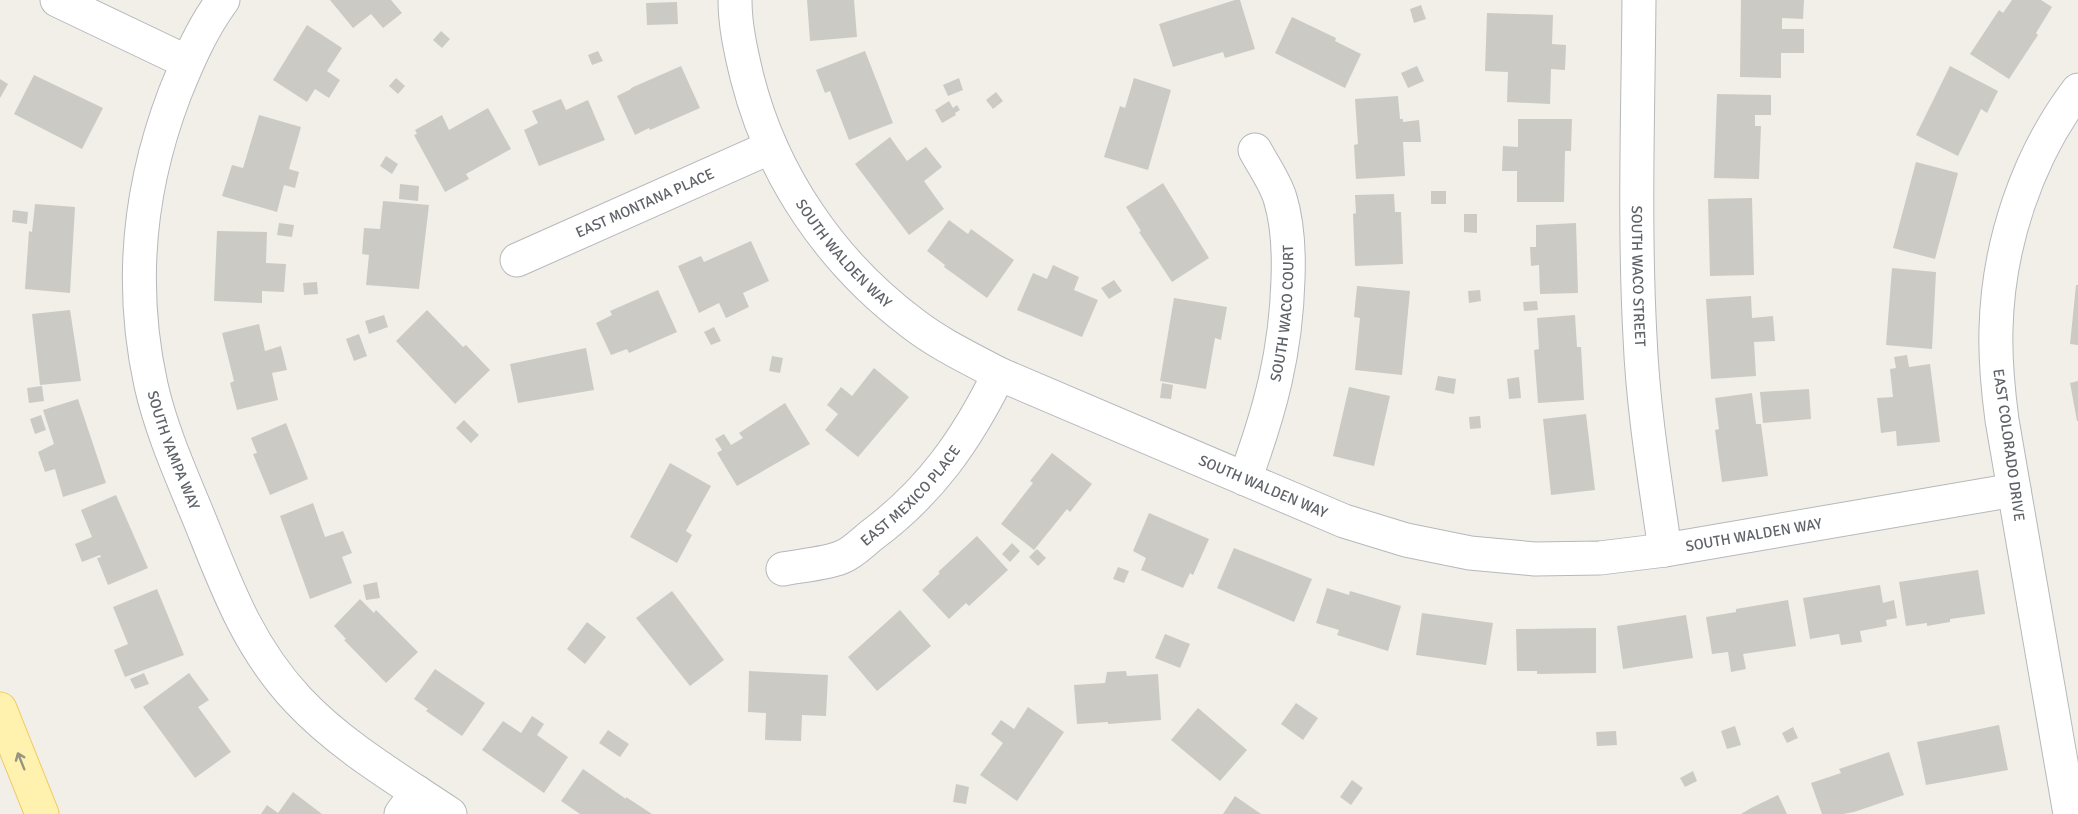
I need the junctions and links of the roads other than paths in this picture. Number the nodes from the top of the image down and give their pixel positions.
1 (57, 0) edge
2 (223, 0) edge
3 (735, 0) edge
4 (1640, 0) edge
5 (187, 62) junction
6 (2078, 90) edge
7 (771, 147) junction
8 (1255, 150) dead end
9 (517, 260) dead end
10 (999, 374) junction
11 (1245, 479) junction
12 (2014, 490) junction
13 (1665, 550) junction
14 (783, 569) dead end
15 (0, 709) edge
16 (409, 803) edge
17 (42, 814) edge
18 (450, 814) edge
19 (2070, 814) edge

1 - 5 street
2 - 5 street, SOUTH YAMPA WAY
3 - 7 street, SOUTH WALDEN WAY
4 - 13 street, SOUTH WACO STREET
5 - 16 street, SOUTH YAMPA WAY
6 - 12 street, EAST COLORADO DRIVE
7 - 9 street, EAST MONTANA PLACE
7 - 10 street, SOUTH WALDEN WAY
8 - 11 street, SOUTH WACO COURT
10 - 11 street, SOUTH WALDEN WAY
10 - 14 street, EAST MEXICO PLACE
11 - 13 street, SOUTH WALDEN WAY
12 - 13 street, SOUTH WALDEN WAY
12 - 19 street, EAST COLORADO DRIVE
17 -> 15 main road
16 - 18 street, SOUTH YAMPA WAY

